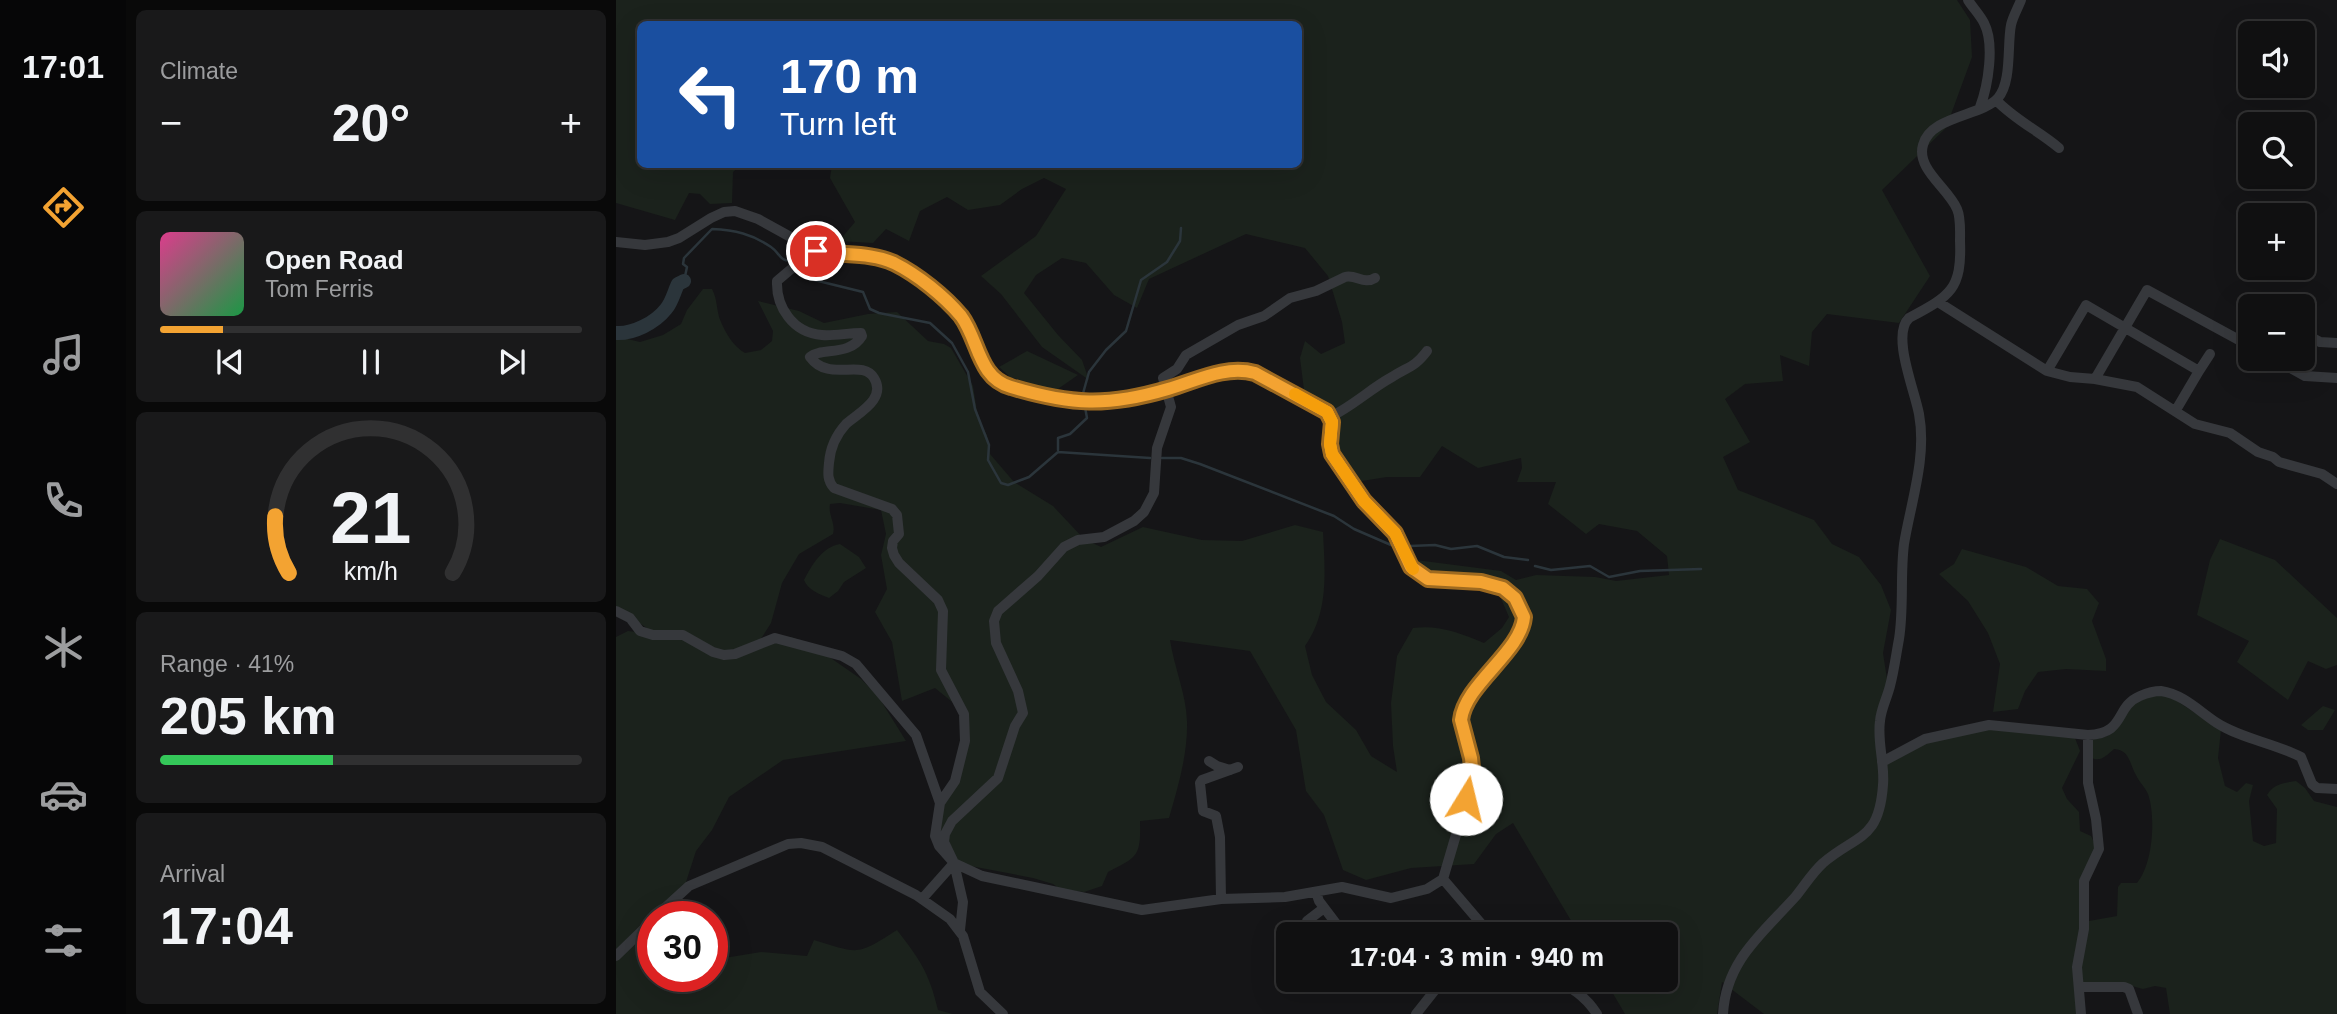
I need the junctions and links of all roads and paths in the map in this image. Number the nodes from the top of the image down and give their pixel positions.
1 (1968, 0) edge
2 (2021, 0) edge
3 (1996, 100) junction
4 (1980, 107) junction
5 (2059, 148) dead end
6 (616, 242) edge
7 (807, 247) junction
8 (1375, 278) dead end
9 (1938, 302) junction
10 (2125, 328) junction
11 (2238, 339) edge
12 (2315, 340) edge
13 (2337, 343) edge
14 (1427, 351) dead end
15 (2210, 354) dead end
16 (2047, 371) junction
17 (2297, 371) edge
18 (2199, 372) junction
19 (2337, 378) edge
20 (2095, 379) junction
21 (1166, 390) junction
22 (2176, 410) junction
23 (1330, 417) junction
24 (2337, 484) edge
25 (616, 611) edge
26 (2088, 735) junction
27 (1209, 761) dead end
28 (1882, 762) junction
29 (2337, 789) edge
30 (940, 803) junction
31 (954, 863) junction
32 (1443, 879) junction
33 (1316, 892) junction
34 (922, 899) junction
35 (1221, 899) junction
36 (673, 901) edge
37 (1324, 908) junction
38 (1307, 921) dead end
39 (1335, 922) edge
40 (1476, 922) edge
41 (960, 930) junction
42 (637, 935) edge
43 (616, 956) edge
44 (2079, 987) junction
45 (1433, 992) edge
46 (1579, 992) edge
47 (1003, 1014) edge
48 (1416, 1014) edge
49 (1597, 1014) edge
50 (1723, 1014) edge
51 (2081, 1014) edge
52 (2138, 1014) edge

1 - 4 street
2 - 3 street
3 - 4 street
3 - 5 street
4 - 9 street
6 - 7 street
7 - 21 street
7 - 30 street
8 - 21 street
9 - 16 street
9 - 28 street
10 - 11 street
10 - 16 street
10 - 18 street
10 - 20 street
12 - 13 street
14 - 23 street
15 - 18 street
16 - 20 street
17 - 19 street
18 - 22 street
20 - 22 street
21 - 23 street
21 - 31 street
22 - 24 street
23 - 32 street
25 - 30 street
26 - 28 street
26 - 29 street
26 - 44 street
27 - 35 street
28 - 50 street
30 - 31 street
31 - 34 street
31 - 35 street
31 - 41 street
32 - 33 street
32 - 40 street
33 - 35 street
33 - 37 street
34 - 36 street
34 - 41 street
37 - 38 street
37 - 39 street
41 - 47 street
42 - 43 street
44 - 51 street
44 - 52 street
45 - 48 street
46 - 49 street

